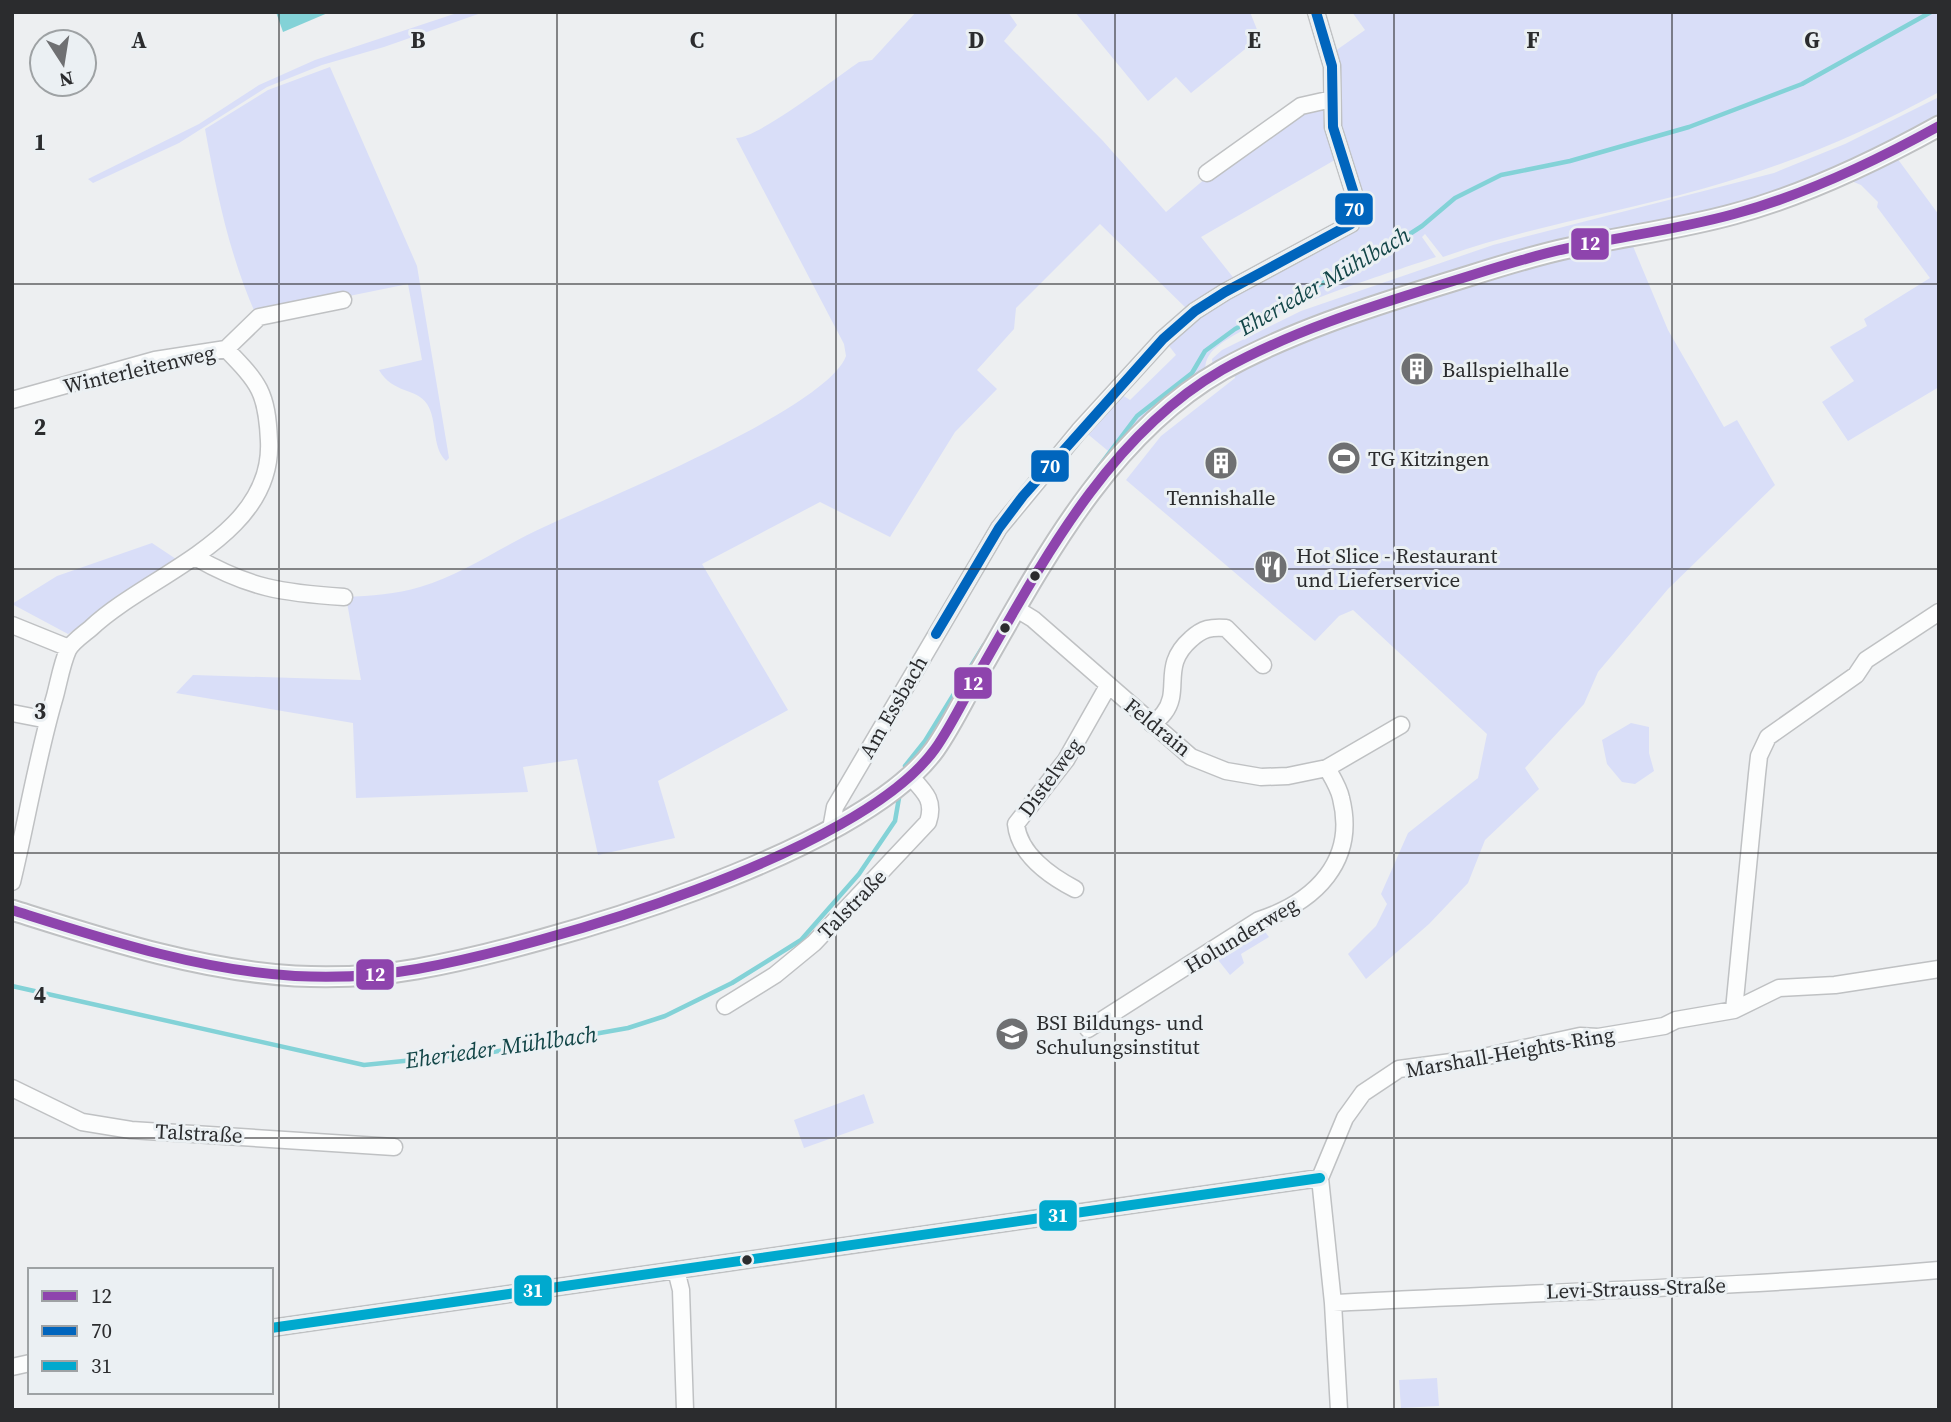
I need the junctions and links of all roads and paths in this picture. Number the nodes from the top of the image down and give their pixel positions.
1 (1315, 12) edge
2 (1332, 99) junction
3 (1939, 126) edge
4 (1207, 173) dead end
5 (343, 300) dead end
6 (226, 349) junction
7 (12, 400) edge
8 (195, 557) junction
9 (344, 597) dead end
10 (1015, 608) junction
11 (1939, 612) edge
12 (12, 625) edge
13 (69, 648) junction
14 (1263, 665) dead end
15 (1108, 686) junction
16 (12, 713) edge
17 (48, 720) junction
18 (1152, 724) junction
19 (1401, 724) dead end
20 (1327, 768) junction
21 (911, 777) junction
22 (831, 828) junction
23 (18, 832) edge
24 (12, 882) edge
25 (1074, 889) dead end
26 (12, 910) edge
27 (1939, 969) edge
28 (725, 1006) dead end
29 (1734, 1010) junction
30 (1088, 1029) dead end
31 (12, 1088) edge
32 (394, 1147) dead end
33 (1320, 1178) junction
34 (676, 1270) junction
35 (1939, 1270) edge
36 (1333, 1303) junction
37 (273, 1328) edge
38 (685, 1410) edge
39 (1339, 1410) edge

1 - 2 street, Am Essbach
2 - 4 street
2 - 22 street, Am Essbach
3 - 10 main road
5 - 6 street
6 - 7 street, Winterleitenweg
6 - 8 street, Winterleitenweg
8 - 9 street
8 - 13 street, Winterleitenweg
10 - 15 street, Feldrain
10 - 21 main road
11 - 29 street
12 - 13 street
13 - 17 street
14 - 18 street
15 - 18 street, Feldrain
15 - 25 street, Distelweg
16 - 17 street
17 - 23 street
18 - 20 street, Feldrain
19 - 20 street, Feldrain
20 - 30 street, Holunderweg
21 - 22 main road
21 - 28 street, Talstraße
22 - 26 main road
23 - 24 street
27 - 29 street, Marshall-Heights-Ring
29 - 33 street, Marshall-Heights-Ring
31 - 32 street, Talstraße
33 - 34 street
33 - 36 street
34 - 37 street
34 - 38 street
35 - 36 street, Levi-Strauss-Straße
36 - 39 street

